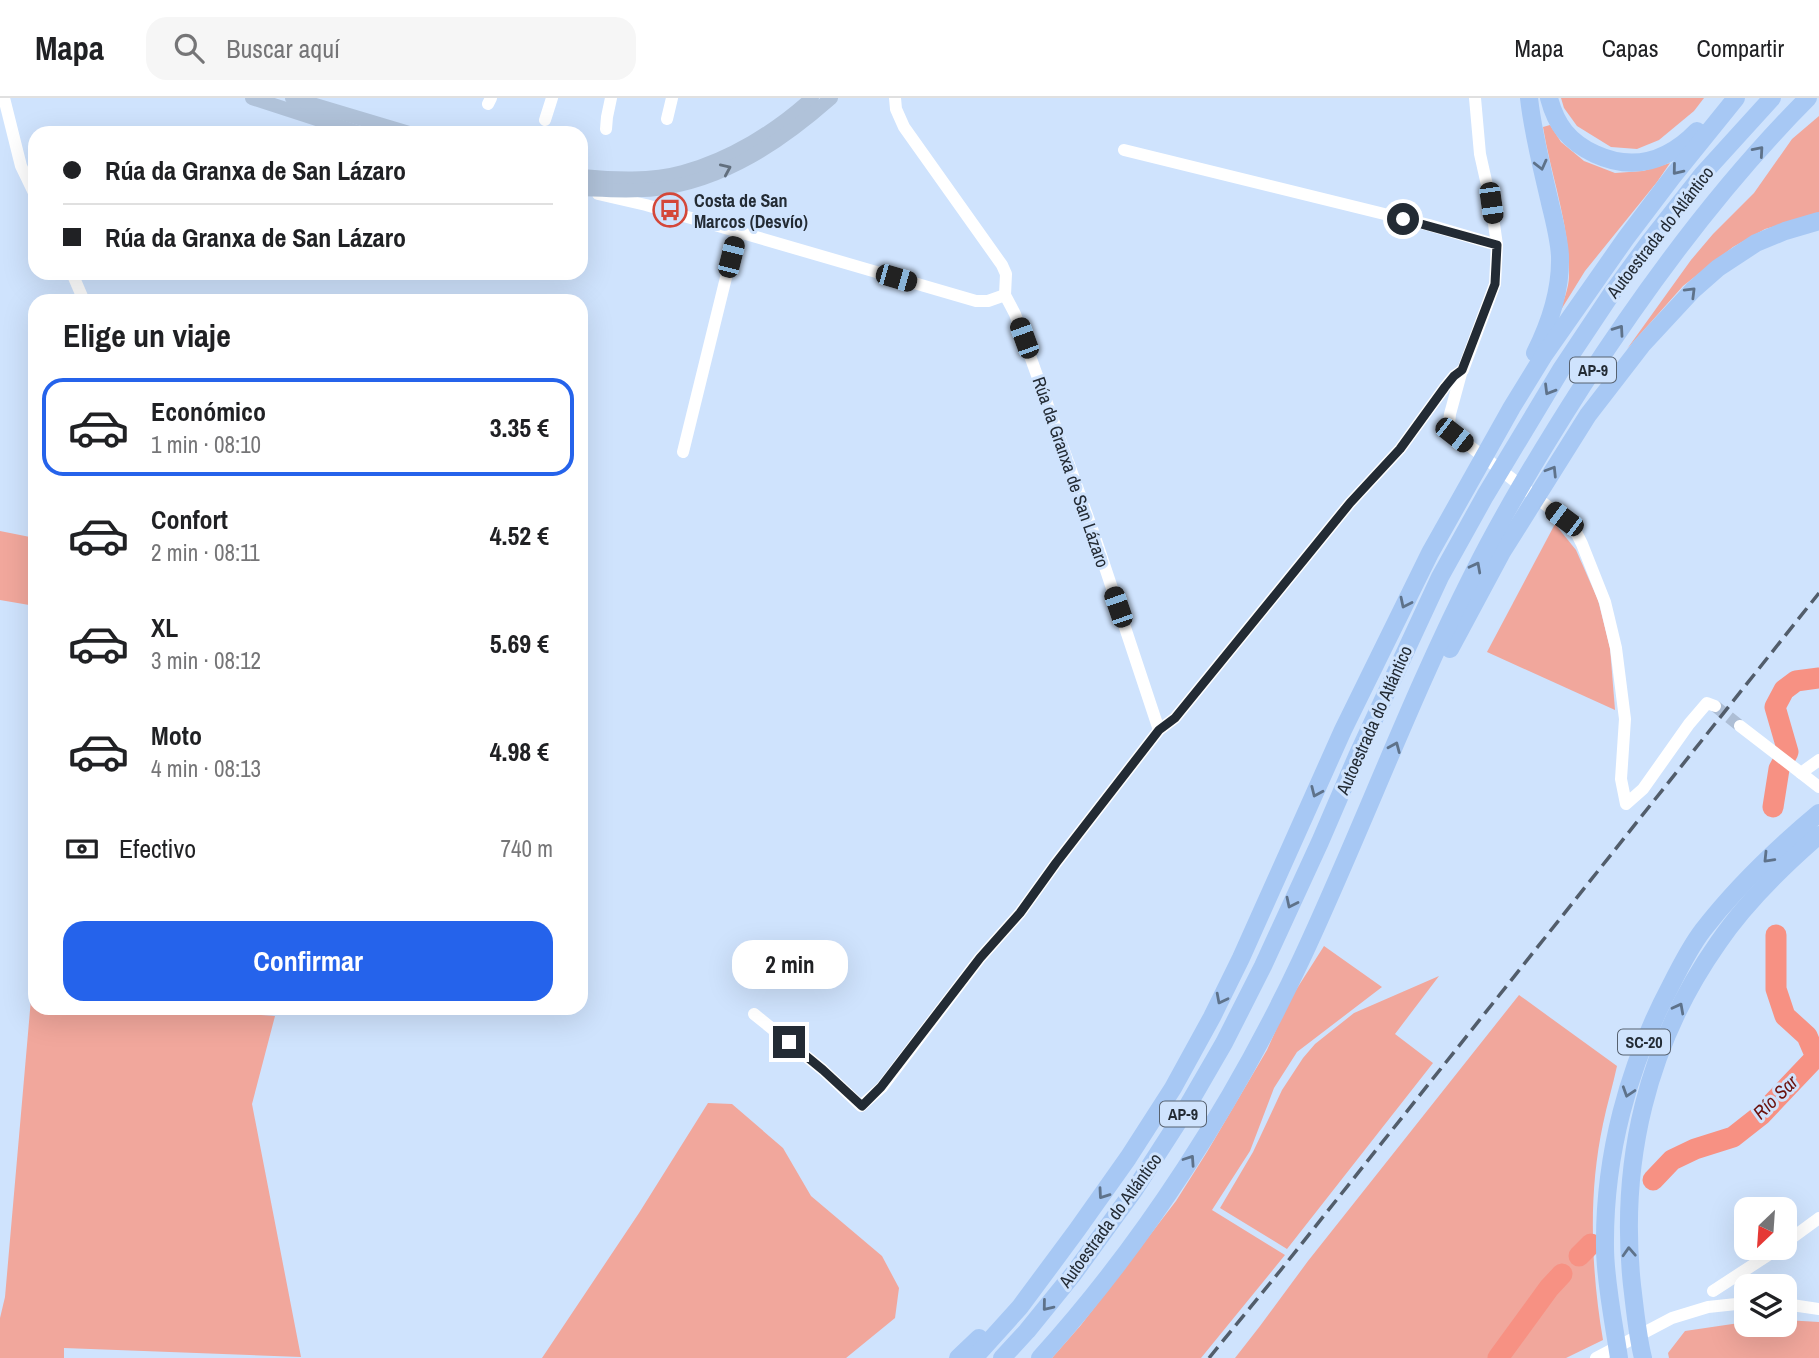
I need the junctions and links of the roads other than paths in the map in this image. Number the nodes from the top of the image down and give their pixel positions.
1 (4, 98) edge
2 (252, 98) edge
3 (263, 98) edge
4 (292, 98) edge
5 (552, 98) edge
6 (611, 98) edge
7 (672, 98) edge
8 (831, 98) edge
9 (1475, 98) edge
10 (1529, 98) edge
11 (1549, 98) edge
12 (1726, 98) edge
13 (1736, 98) edge
14 (1772, 98) edge
15 (1808, 98) edge
16 (809, 100) edge
17 (895, 104) edge
18 (278, 108) junction
19 (667, 119) dead end
20 (545, 120) dead end
21 (337, 126) edge
22 (386, 126) edge
23 (606, 129) dead end
24 (1124, 150) dead end
25 (682, 172) junction
26 (28, 180) edge
27 (588, 182) edge
28 (588, 184) edge
29 (648, 192) junction
30 (1819, 221) edge
31 (737, 233) junction
32 (1497, 245) junction
33 (1005, 295) junction
34 (1462, 370) junction
35 (683, 452) dead end
36 (1471, 477) junction
37 (1426, 673) junction
38 (1715, 706) dead end
39 (1740, 726) tunnel mouth
40 (1159, 730) junction
41 (1819, 760) edge
42 (1797, 770) junction
43 (1819, 786) edge
44 (1819, 813) edge
45 (1819, 835) edge
46 (754, 1014) dead end
47 (1819, 1219) edge
48 (1797, 1235) edge
49 (1761, 1260) edge
50 (1052, 1262) junction
51 (1713, 1291) dead end
52 (1734, 1304) edge
53 (1797, 1306) edge
54 (1819, 1309) edge
55 (1642, 1352) edge
56 (1619, 1357) edge
57 (958, 1358) edge
58 (974, 1358) edge
59 (1002, 1358) edge
60 (1040, 1358) edge
61 (1596, 1358) edge

1 - 26 street
2 - 18 main road
3 - 18 main road
4 - 22 main road
5 - 20 street
6 - 23 street
7 - 19 street
29 -> 8 main road
9 - 32 street
10 -> 36 highway
11 - 12 highway
13 -> 36 highway
14 -> 59 highway, Autoestrada do Atlántico / AP-9
37 -> 15 highway, Autoestrada do Atlántico / AP-9
16 - 25 main road
17 - 33 street, Rúa da Granxa de San Lázaro
18 - 21 main road
24 - 32 street
25 - 27 main road
25 - 29 main road
28 - 29 main road
29 - 31 street
37 -> 30 highway
31 - 33 street
31 - 35 street
32 - 34 street
33 - 40 street, Rúa da Granxa de San Lázaro
34 - 38 street
34 - 40 street
36 -> 50 highway
60 -> 37 highway, Autoestrada do Atlántico / AP-9
39 - 42 street
40 - 46 street
41 - 42 street
42 - 43 street
44 -> 56 highway, SC-20
55 -> 45 highway, SC-20
47 - 48 street
49 - 51 street
50 - 57 highway
50 - 58 highway
52 - 61 street
53 - 54 street

